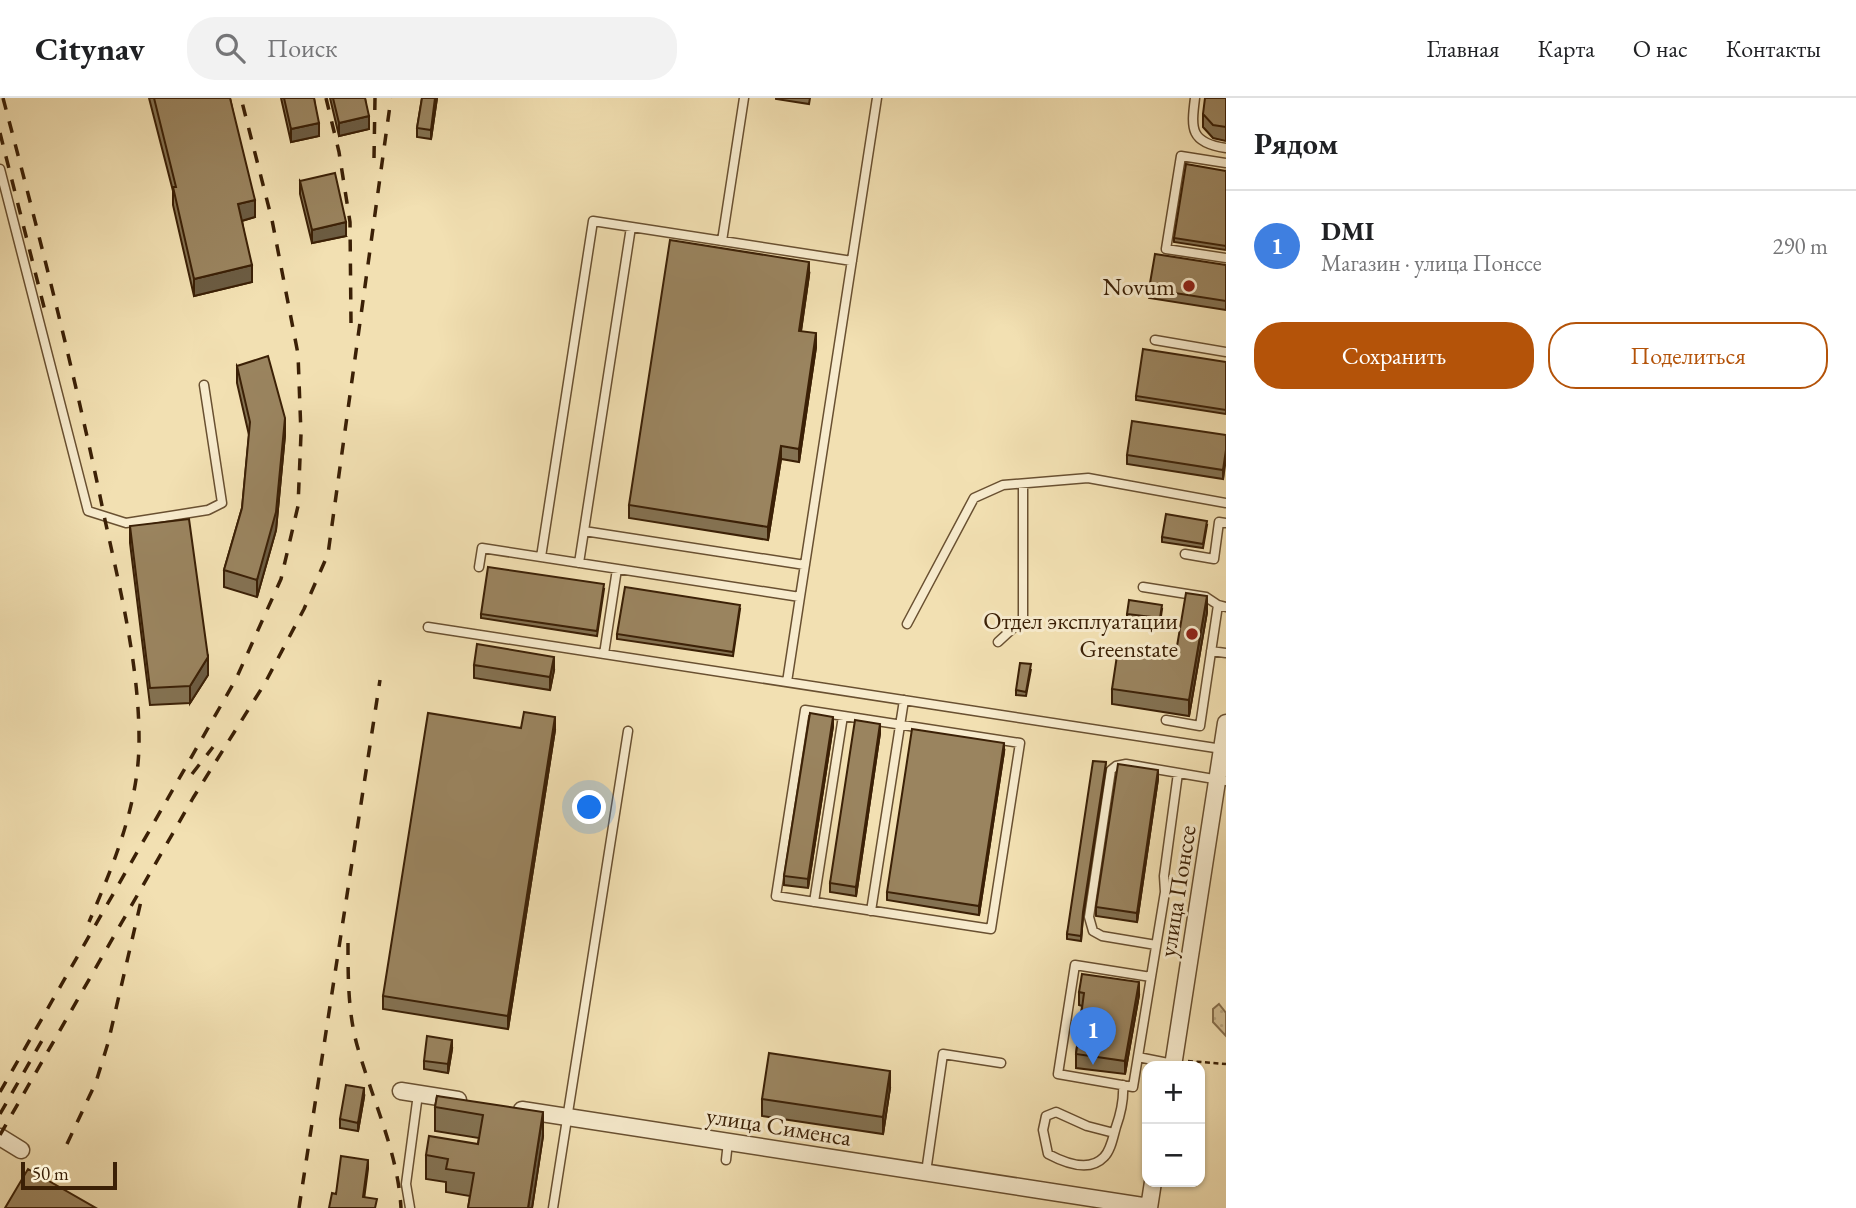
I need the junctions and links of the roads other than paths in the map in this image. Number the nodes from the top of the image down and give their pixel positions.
1 (744, 98) edge
2 (877, 98) edge
3 (1195, 98) edge
4 (1226, 148) edge
5 (1226, 163) edge
6 (0, 169) edge
7 (631, 227) junction
8 (722, 241) junction
9 (1226, 258) edge
10 (852, 261) junction
11 (1155, 340) dead end
12 (1226, 352) edge
13 (204, 385) dead end
14 (1023, 485) junction
15 (1226, 503) edge
16 (1226, 523) edge
17 (584, 531) junction
18 (1185, 554) dead end
19 (541, 557) junction
20 (579, 563) junction
21 (805, 565) junction
22 (479, 567) dead end
23 (617, 569) junction
24 (1143, 587) dead end
25 (800, 597) junction
26 (1222, 606) edge
27 (907, 624) dead end
28 (428, 626) dead end
29 (998, 642) dead end
30 (1211, 651) junction
31 (1226, 653) edge
32 (604, 654) junction
33 (787, 682) junction
34 (904, 700) junction
35 (843, 716) junction
36 (1166, 720) dead end
37 (1226, 723) edge
38 (900, 724) junction
39 (628, 731) dead end
40 (1222, 748) junction
41 (1178, 773) junction
42 (1222, 781) edge
43 (814, 902) junction
44 (871, 911) junction
45 (1156, 945) junction
46 (1151, 977) junction
47 (1138, 1057) junction
48 (1161, 1061) edge
49 (1173, 1061) edge
50 (1001, 1063) dead end
51 (1123, 1085) junction
52 (401, 1091) dead end
53 (418, 1094) junction
54 (473, 1102) edge
55 (500, 1106) edge
56 (568, 1117) junction
57 (1114, 1133) junction
58 (0, 1137) edge
59 (729, 1142) junction
60 (21, 1150) dead end
61 (726, 1160) dead end
62 (926, 1172) junction
63 (1152, 1187) edge
64 (1149, 1207) edge
65 (410, 1208) edge
66 (553, 1208) edge

1 - 8 lane
2 - 10 lane
3 - 4 lane
5 - 9 lane
6 - 13 lane
7 - 8 lane
7 - 17 lane
7 - 19 lane
8 - 10 lane
10 - 21 lane
11 - 12 lane
14 - 15 lane
14 - 27 lane
14 - 29 lane
16 - 18 lane
17 - 20 lane
17 - 21 lane
19 - 20 lane
19 - 22 lane
20 - 23 lane
21 - 25 lane
23 - 25 lane
23 - 32 lane
24 - 26 lane
25 - 33 lane
26 - 30 lane
28 - 32 lane
30 - 31 lane
30 - 36 lane
32 - 33 lane
33 - 34 lane
34 - 38 lane
34 - 40 lane
35 - 38 lane
35 - 43 lane
35 - 43 lane
37 - 40 street, улица Понссе
38 - 44 lane
38 - 44 lane
39 - 56 lane
40 - 42 street, улица Понссе
41 - 42 lane
41 - 45 lane
41 - 45 lane
42 - 49 street, улица Понссе
43 - 44 lane
45 - 46 lane
46 - 47 lane
46 - 51 lane
47 - 48 lane
47 - 51 lane
50 - 62 lane
51 - 57 lane
52 - 53 street
53 - 54 street
53 - 65 lane
55 - 56 street, улица Сименса
56 - 59 street, улица Сименса
56 - 66 lane
57 - 57 lane
58 - 60 street
59 - 61 lane
59 - 62 street, улица Сименса
62 - 64 street, улица Сименса
63 - 64 street

